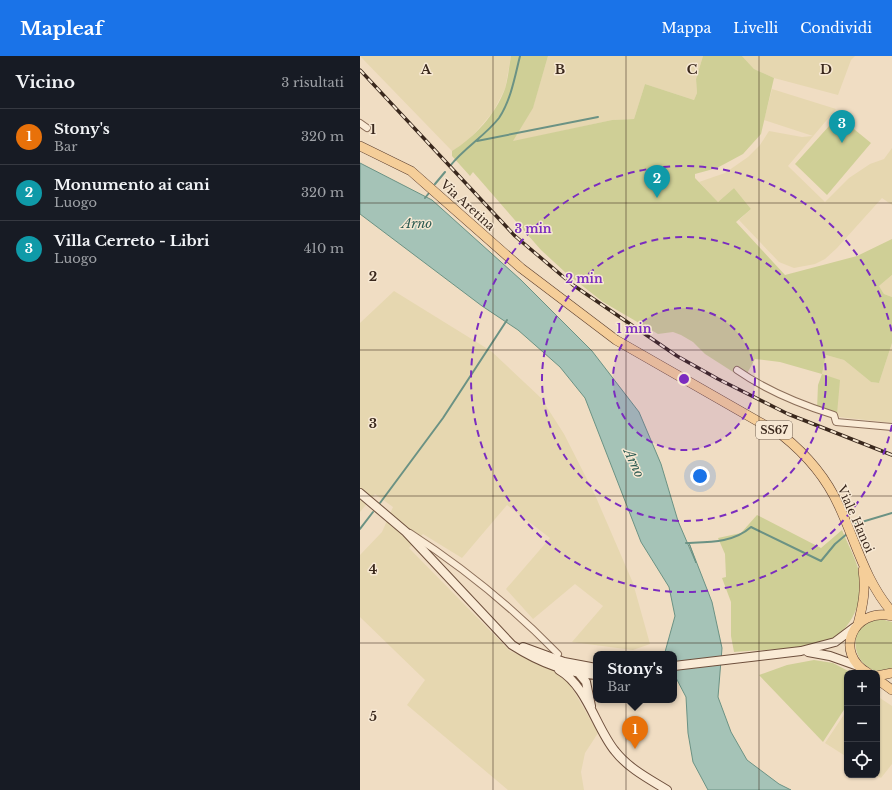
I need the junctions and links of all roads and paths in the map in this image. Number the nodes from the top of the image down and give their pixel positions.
1 (360, 124) edge
2 (367, 128) dead end
3 (360, 146) edge
4 (630, 349) joint
5 (737, 370) dead end
6 (892, 427) edge
7 (360, 493) edge
8 (394, 522) junction
9 (863, 565) junction
10 (892, 612) edge
11 (892, 616) edge
12 (857, 625) junction
13 (504, 635) junction
14 (801, 651) junction
15 (558, 654) dead end
16 (544, 662) junction
17 (564, 662) junction
18 (677, 666) edge
19 (858, 666) junction
20 (593, 667) edge
21 (593, 669) edge
22 (864, 670) edge
23 (580, 673) junction
24 (892, 673) edge
25 (593, 675) edge
26 (880, 675) edge
27 (593, 680) edge
28 (880, 681) edge
29 (588, 689) junction
30 (892, 690) edge
31 (579, 691) junction
32 (593, 712) junction
33 (667, 790) edge

1 - 2 street
3 - 4 main road, Via Aretina / SS67
4 - 9 main road, Viale Hanoi / SS67
5 - 6 street
7 - 8 main road
8 - 13 main road
8 - 15 street
9 - 10 main road, Viale Hanoi / SS67
9 - 12 main road, Viale Hanoi / SS67
11 - 12 main road
12 - 14 main road
12 - 19 main road, Viale Hanoi
13 - 16 main road
13 - 17 main road
14 - 18 main road
14 - 19 main road
16 - 23 main road
16 - 31 main road
17 - 20 main road
17 - 23 main road
19 - 22 main road
21 - 23 main road
23 - 25 main road
23 - 29 main road
23 - 31 main road
24 - 26 main road
27 - 29 main road
28 - 30 main road
29 - 32 main road
31 - 32 main road
32 - 33 main road

